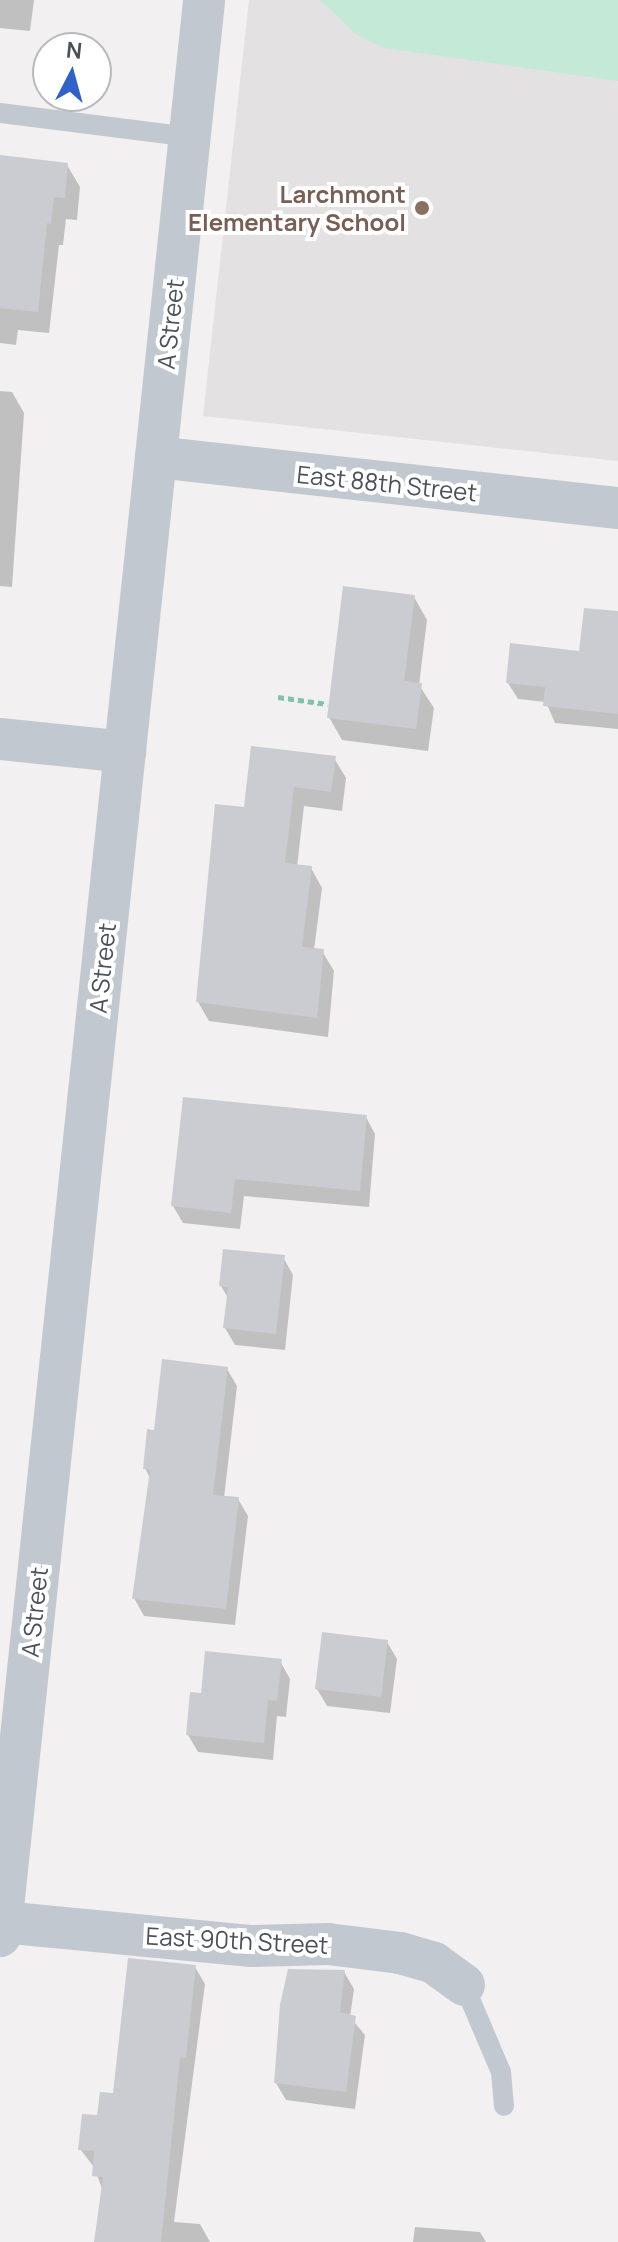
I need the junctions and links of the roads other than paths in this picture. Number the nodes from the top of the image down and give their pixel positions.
1 (204, 0) edge
2 (0, 113) edge
3 (189, 137) junction
4 (156, 457) junction
5 (618, 508) edge
6 (0, 739) edge
7 (125, 752) junction
8 (1, 1929) edge
9 (464, 1985) joint
10 (504, 2106) dead end

1 - 3 street, A Street
2 - 3 lane
3 - 4 street, A Street
4 - 5 street, East 88th Street
4 - 7 street, A Street
6 - 7 street
7 - 8 street, A Street
8 - 9 street, East 90th Street
9 - 10 lane

